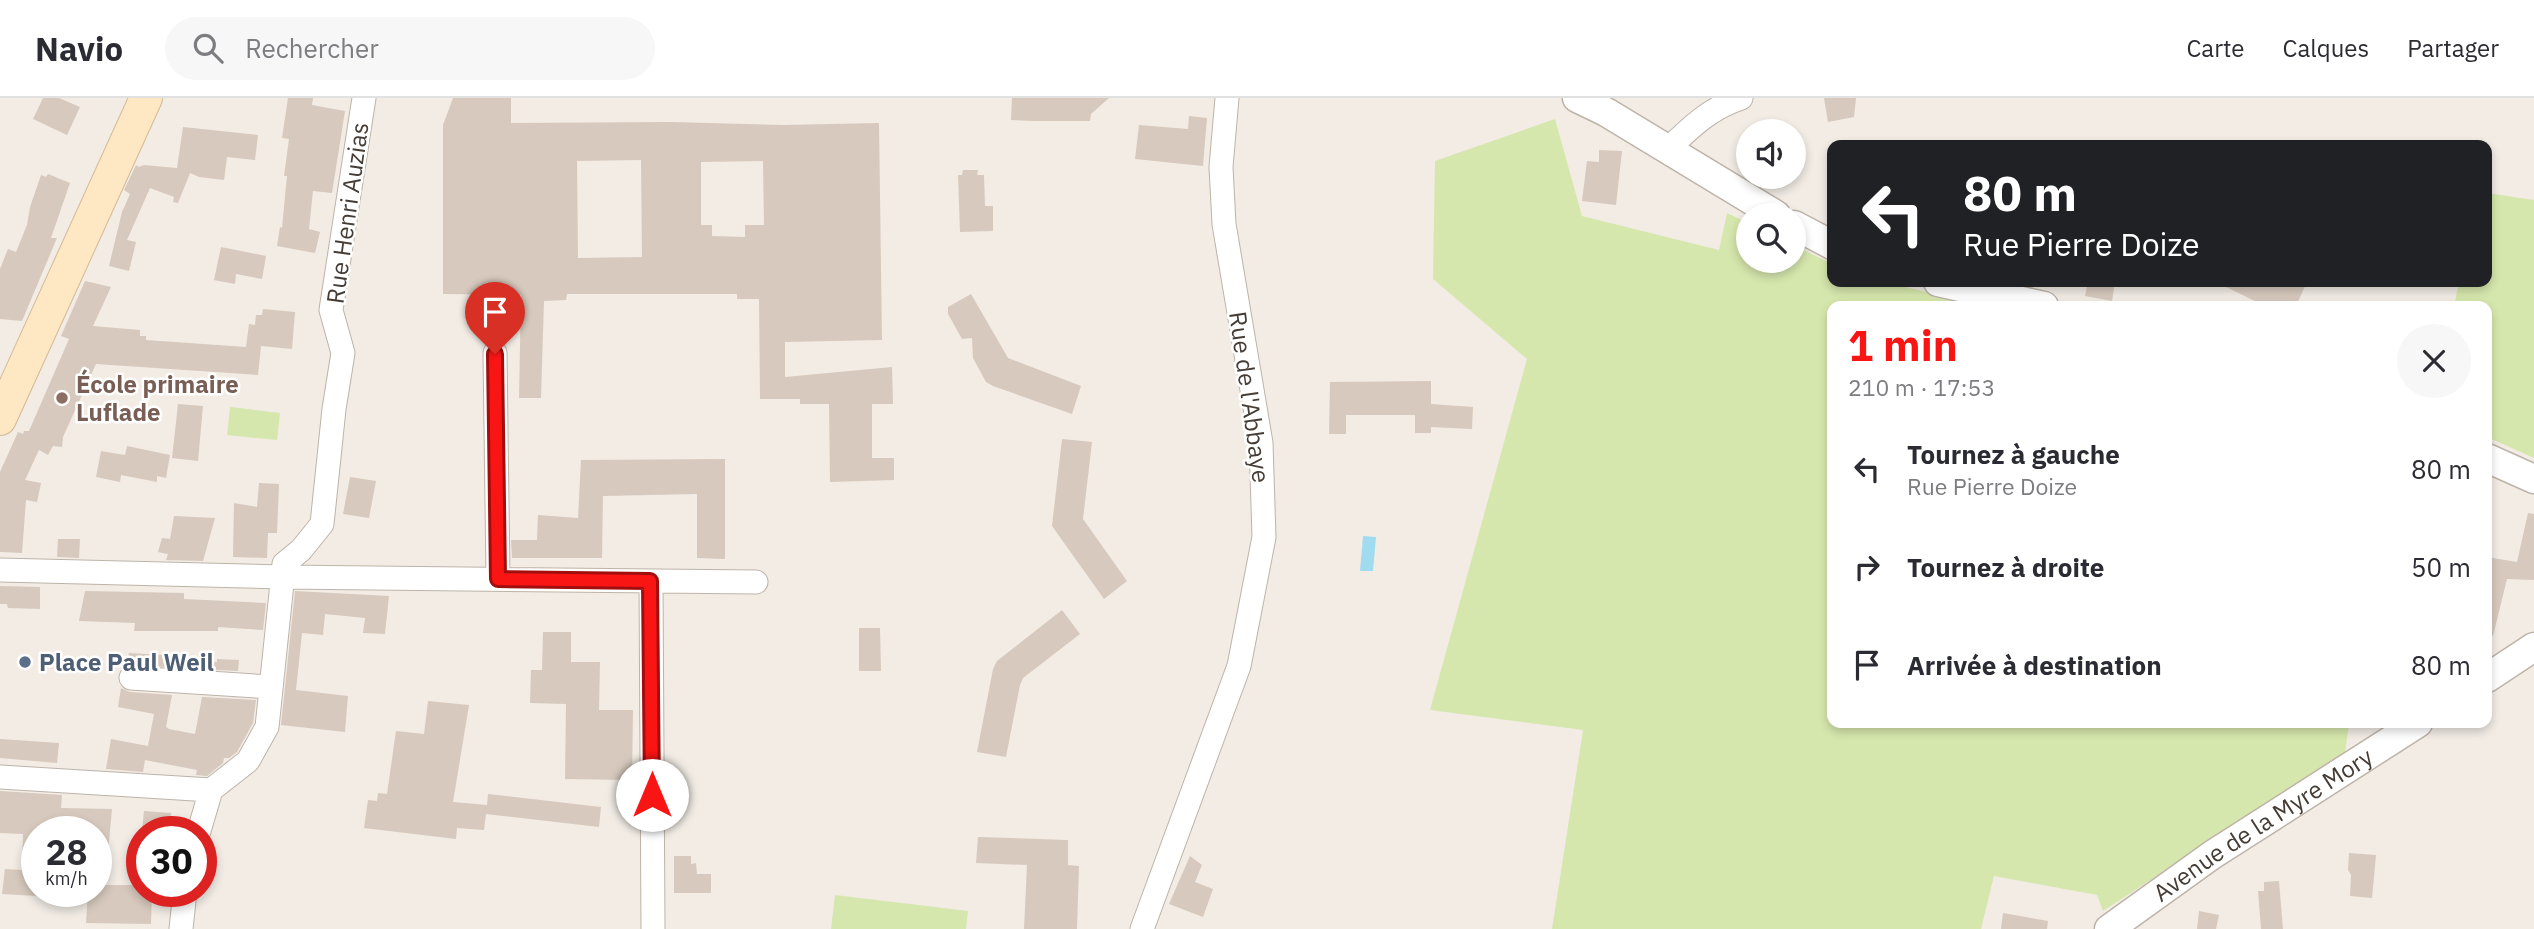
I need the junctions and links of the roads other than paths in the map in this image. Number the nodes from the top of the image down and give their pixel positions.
1 (146, 98) edge
2 (364, 98) edge
3 (1227, 98) edge
4 (1577, 98) edge
5 (1741, 98) edge
6 (1667, 150) junction
7 (1756, 203) edge
8 (1806, 231) edge
9 (1827, 242) edge
10 (1960, 287) edge
11 (2021, 301) edge
12 (495, 354) dead end
13 (0, 419) edge
14 (2492, 460) edge
15 (2534, 479) edge
16 (0, 570) edge
17 (282, 577) junction
18 (498, 579) junction
19 (650, 581) junction
20 (755, 582) dead end
21 (2534, 647) edge
22 (2492, 675) edge
23 (131, 678) dead end
24 (271, 687) junction
25 (2410, 728) edge
26 (0, 777) edge
27 (211, 790) junction
28 (203, 816) edge
29 (183, 907) edge
30 (181, 929) edge
31 (653, 929) edge
32 (1142, 929) edge
33 (2109, 929) edge

1 - 13 main road
2 - 17 street, Rue Henri Auzias
3 - 32 street, Rue de l'Abbaye
4 - 6 street
5 - 6 street
6 - 7 street
8 - 9 street
10 - 11 street
12 - 18 street
14 - 15 street
16 - 17 street
17 - 18 street
17 - 24 street, Rue Henri Auzias
18 - 19 street
19 - 20 street
19 - 31 street
21 - 22 street
23 - 24 street
24 - 27 street, Rue Henri Auzias
25 - 33 street, Avenue de la Myre Mory
26 - 27 street
27 - 28 street
29 - 30 street

